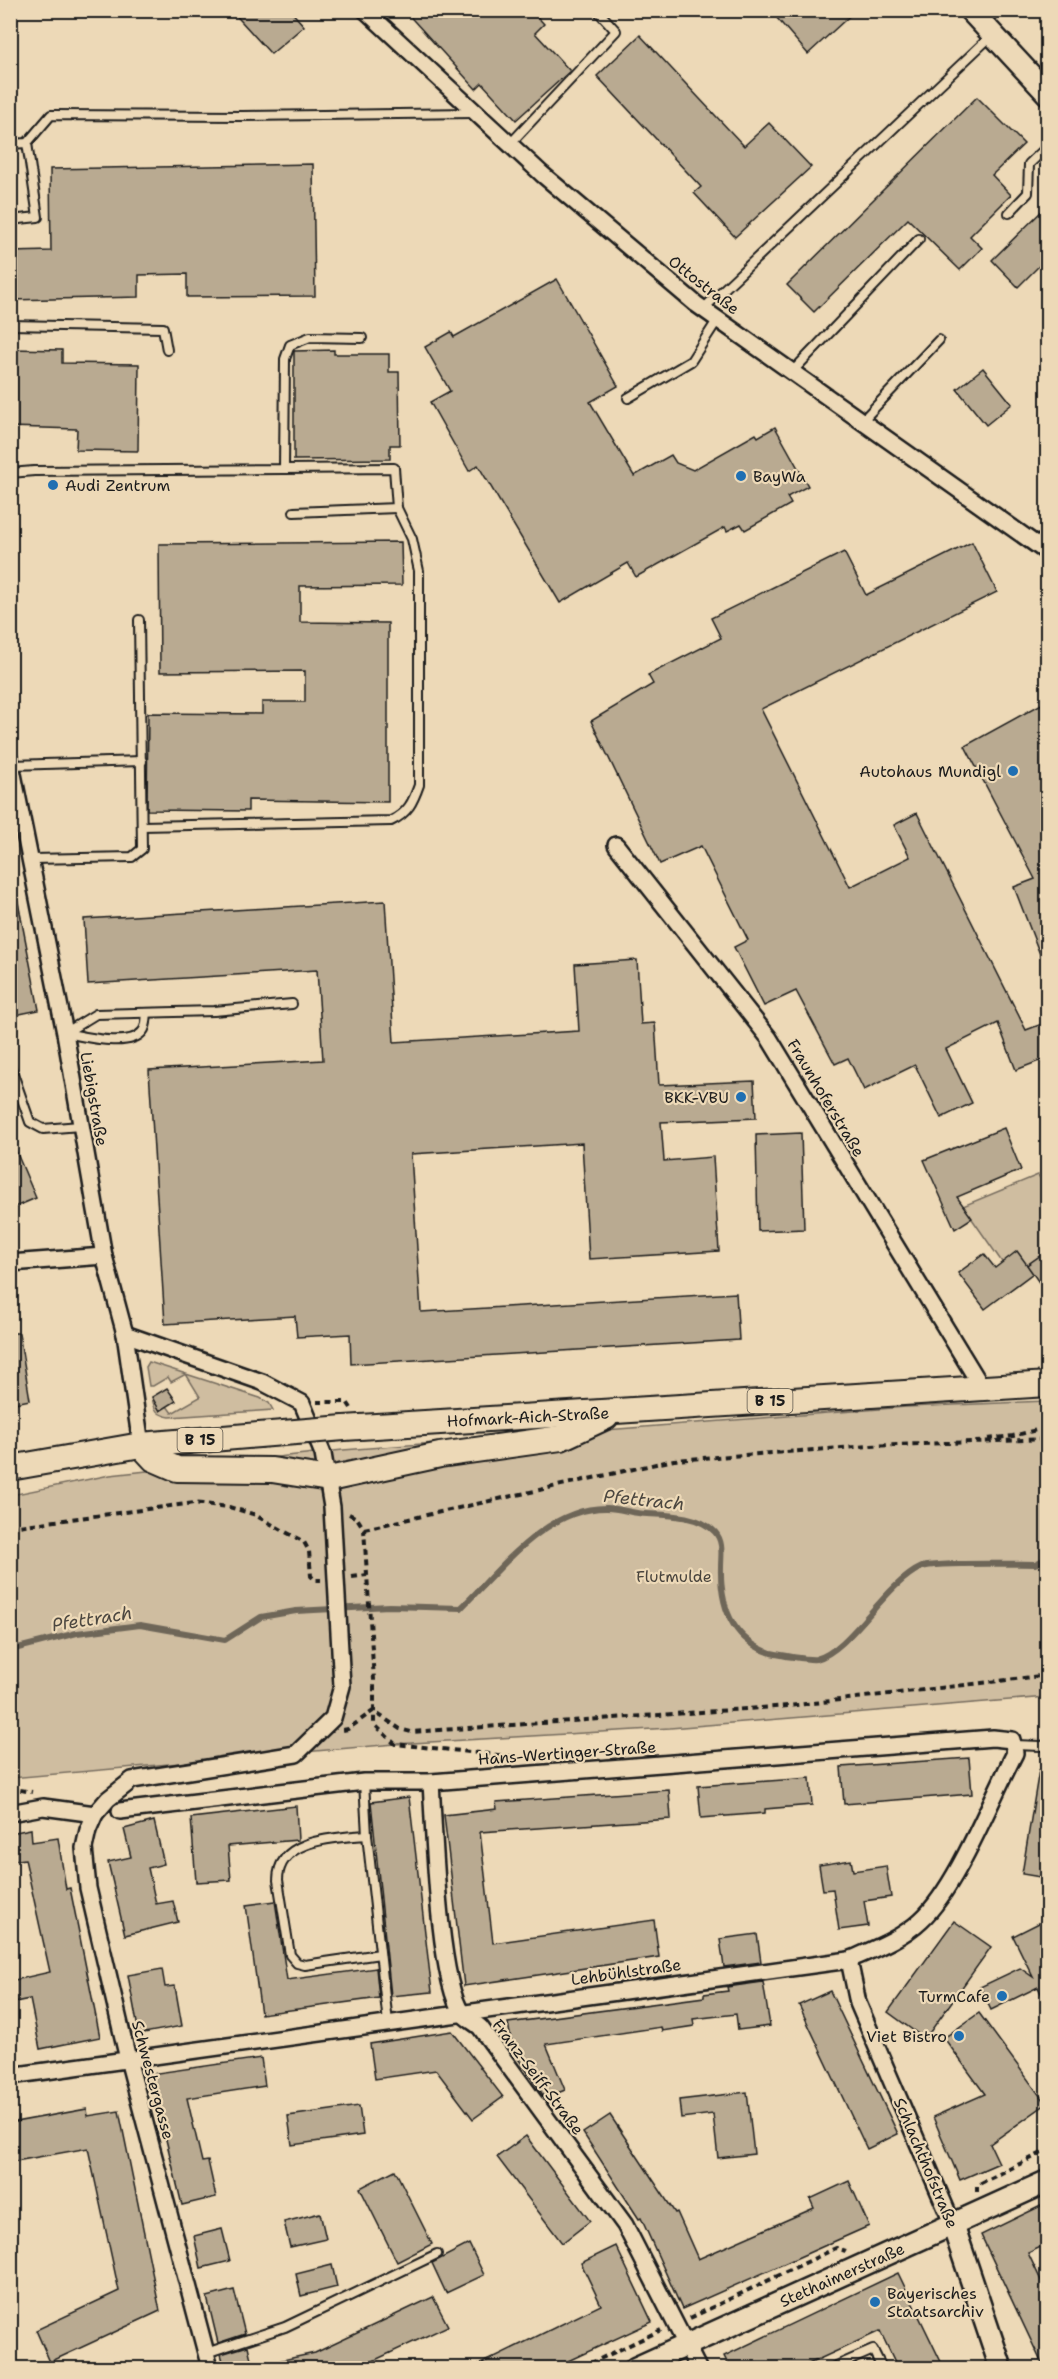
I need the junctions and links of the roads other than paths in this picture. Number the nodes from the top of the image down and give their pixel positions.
1 (365, 10) edge
2 (597, 10) edge
3 (970, 10) edge
4 (993, 34) junction
5 (1047, 94) edge
6 (476, 113) junction
7 (27, 143) junction
8 (10, 144) edge
9 (510, 144) junction
10 (1047, 146) edge
11 (1010, 213) dead end
12 (10, 220) edge
13 (919, 239) dead end
14 (703, 309) junction
15 (718, 320) junction
16 (10, 324) edge
17 (362, 338) dead end
18 (939, 340) dead end
19 (167, 350) dead end
20 (792, 372) junction
21 (628, 398) dead end
22 (861, 422) junction
23 (284, 469) junction
24 (10, 474) edge
25 (397, 508) junction
26 (294, 512) dead end
27 (1047, 553) edge
28 (140, 620) dead end
29 (142, 761) junction
30 (11, 762) edge
31 (142, 826) junction
32 (616, 845) dead end
33 (32, 859) junction
34 (292, 1004) dead end
35 (147, 1013) junction
36 (65, 1033) junction
37 (10, 1065) edge
38 (80, 1126) junction
39 (105, 1256) junction
40 (10, 1263) edge
41 (125, 1334) junction
42 (1047, 1384) edge
43 (981, 1386) junction
44 (616, 1412) junction
45 (141, 1445) junction
46 (10, 1468) edge
47 (329, 1479) junction
48 (1047, 1744) edge
49 (1015, 1745) junction
50 (364, 1782) junction
51 (431, 1782) junction
52 (120, 1811) dead end
53 (10, 1813) edge
54 (95, 1814) junction
55 (366, 1835) junction
56 (380, 1954) junction
57 (849, 1960) junction
58 (462, 2013) junction
59 (388, 2023) junction
60 (128, 2059) junction
61 (10, 2076) edge
62 (1047, 2181) edge
63 (953, 2225) junction
64 (437, 2254) dead end
65 (685, 2346) junction
66 (206, 2353) junction
67 (210, 2368) edge
68 (636, 2368) edge
69 (698, 2368) edge
70 (832, 2368) edge
71 (882, 2368) edge
72 (1001, 2368) edge

1 - 6 street, Ottostraße
2 - 9 lane
3 - 4 street
4 - 5 street
4 - 14 lane
6 - 7 lane
6 - 9 street, Ottostraße
7 - 8 lane
7 - 12 lane
9 - 14 street, Ottostraße
10 - 11 lane
13 - 20 lane
14 - 15 street, Ottostraße
15 - 20 street, Ottostraße
15 - 21 lane
16 - 19 lane
17 - 23 lane
18 - 22 lane
20 - 22 street, Ottostraße
22 - 27 street, Ottostraße
23 - 24 lane
23 - 25 lane
25 - 26 lane
25 - 31 lane
28 - 29 lane
29 - 30 lane
29 - 31 lane
30 - 33 street, Liebigstraße
31 - 33 lane
32 - 43 street, Fraunhoferstraße
33 - 36 street, Liebigstraße
34 - 35 lane
35 - 36 lane
35 - 36 lane
36 - 38 street, Liebigstraße
37 - 38 lane
38 - 39 street, Liebigstraße
39 - 40 street
39 - 41 street, Liebigstraße
41 - 45 street, Liebigstraße
41 - 47 street
42 - 43 main road, Hofmark-Aich-Straße / B 15
43 - 44 main road, Hofmark-Aich-Straße / B 15
44 - 45 main road, Hofmark-Aich-Straße / B 15, bridge
44 - 47 main road
45 - 46 main road, Hofmark-Aich-Straße / B 15
45 - 47 main road
47 - 54 street
48 - 49 lane
49 - 51 street, Hans-Wertinger-Straße
49 - 57 street, Lehbühlstraße
50 - 51 street, Hans-Wertinger-Straße
50 - 52 street, Hans-Wertinger-Straße
50 - 55 lane
51 - 58 street, Franz-Seiff-Straße
53 - 54 street
54 - 60 street, Schwestergasse
55 - 56 lane
55 - 56 lane
56 - 59 lane
57 - 58 street, Lehbühlstraße
57 - 63 street, Schlachthofstraße
58 - 59 street, Lehbühlstraße
58 - 65 street, Franz-Seiff-Straße
59 - 60 street, Lehbühlstraße
60 - 61 street, Lehbühlstraße
60 - 66 street, Schwestergasse
62 - 63 street, Stethaimerstraße
63 - 65 street, Stethaimerstraße
63 - 72 street, Schlachthofstraße
64 - 66 lane
65 - 68 street, Stethaimerstraße
65 - 69 street, Franz-Seiff-Straße
66 - 67 street, Schwestergasse
70 - 71 lane

